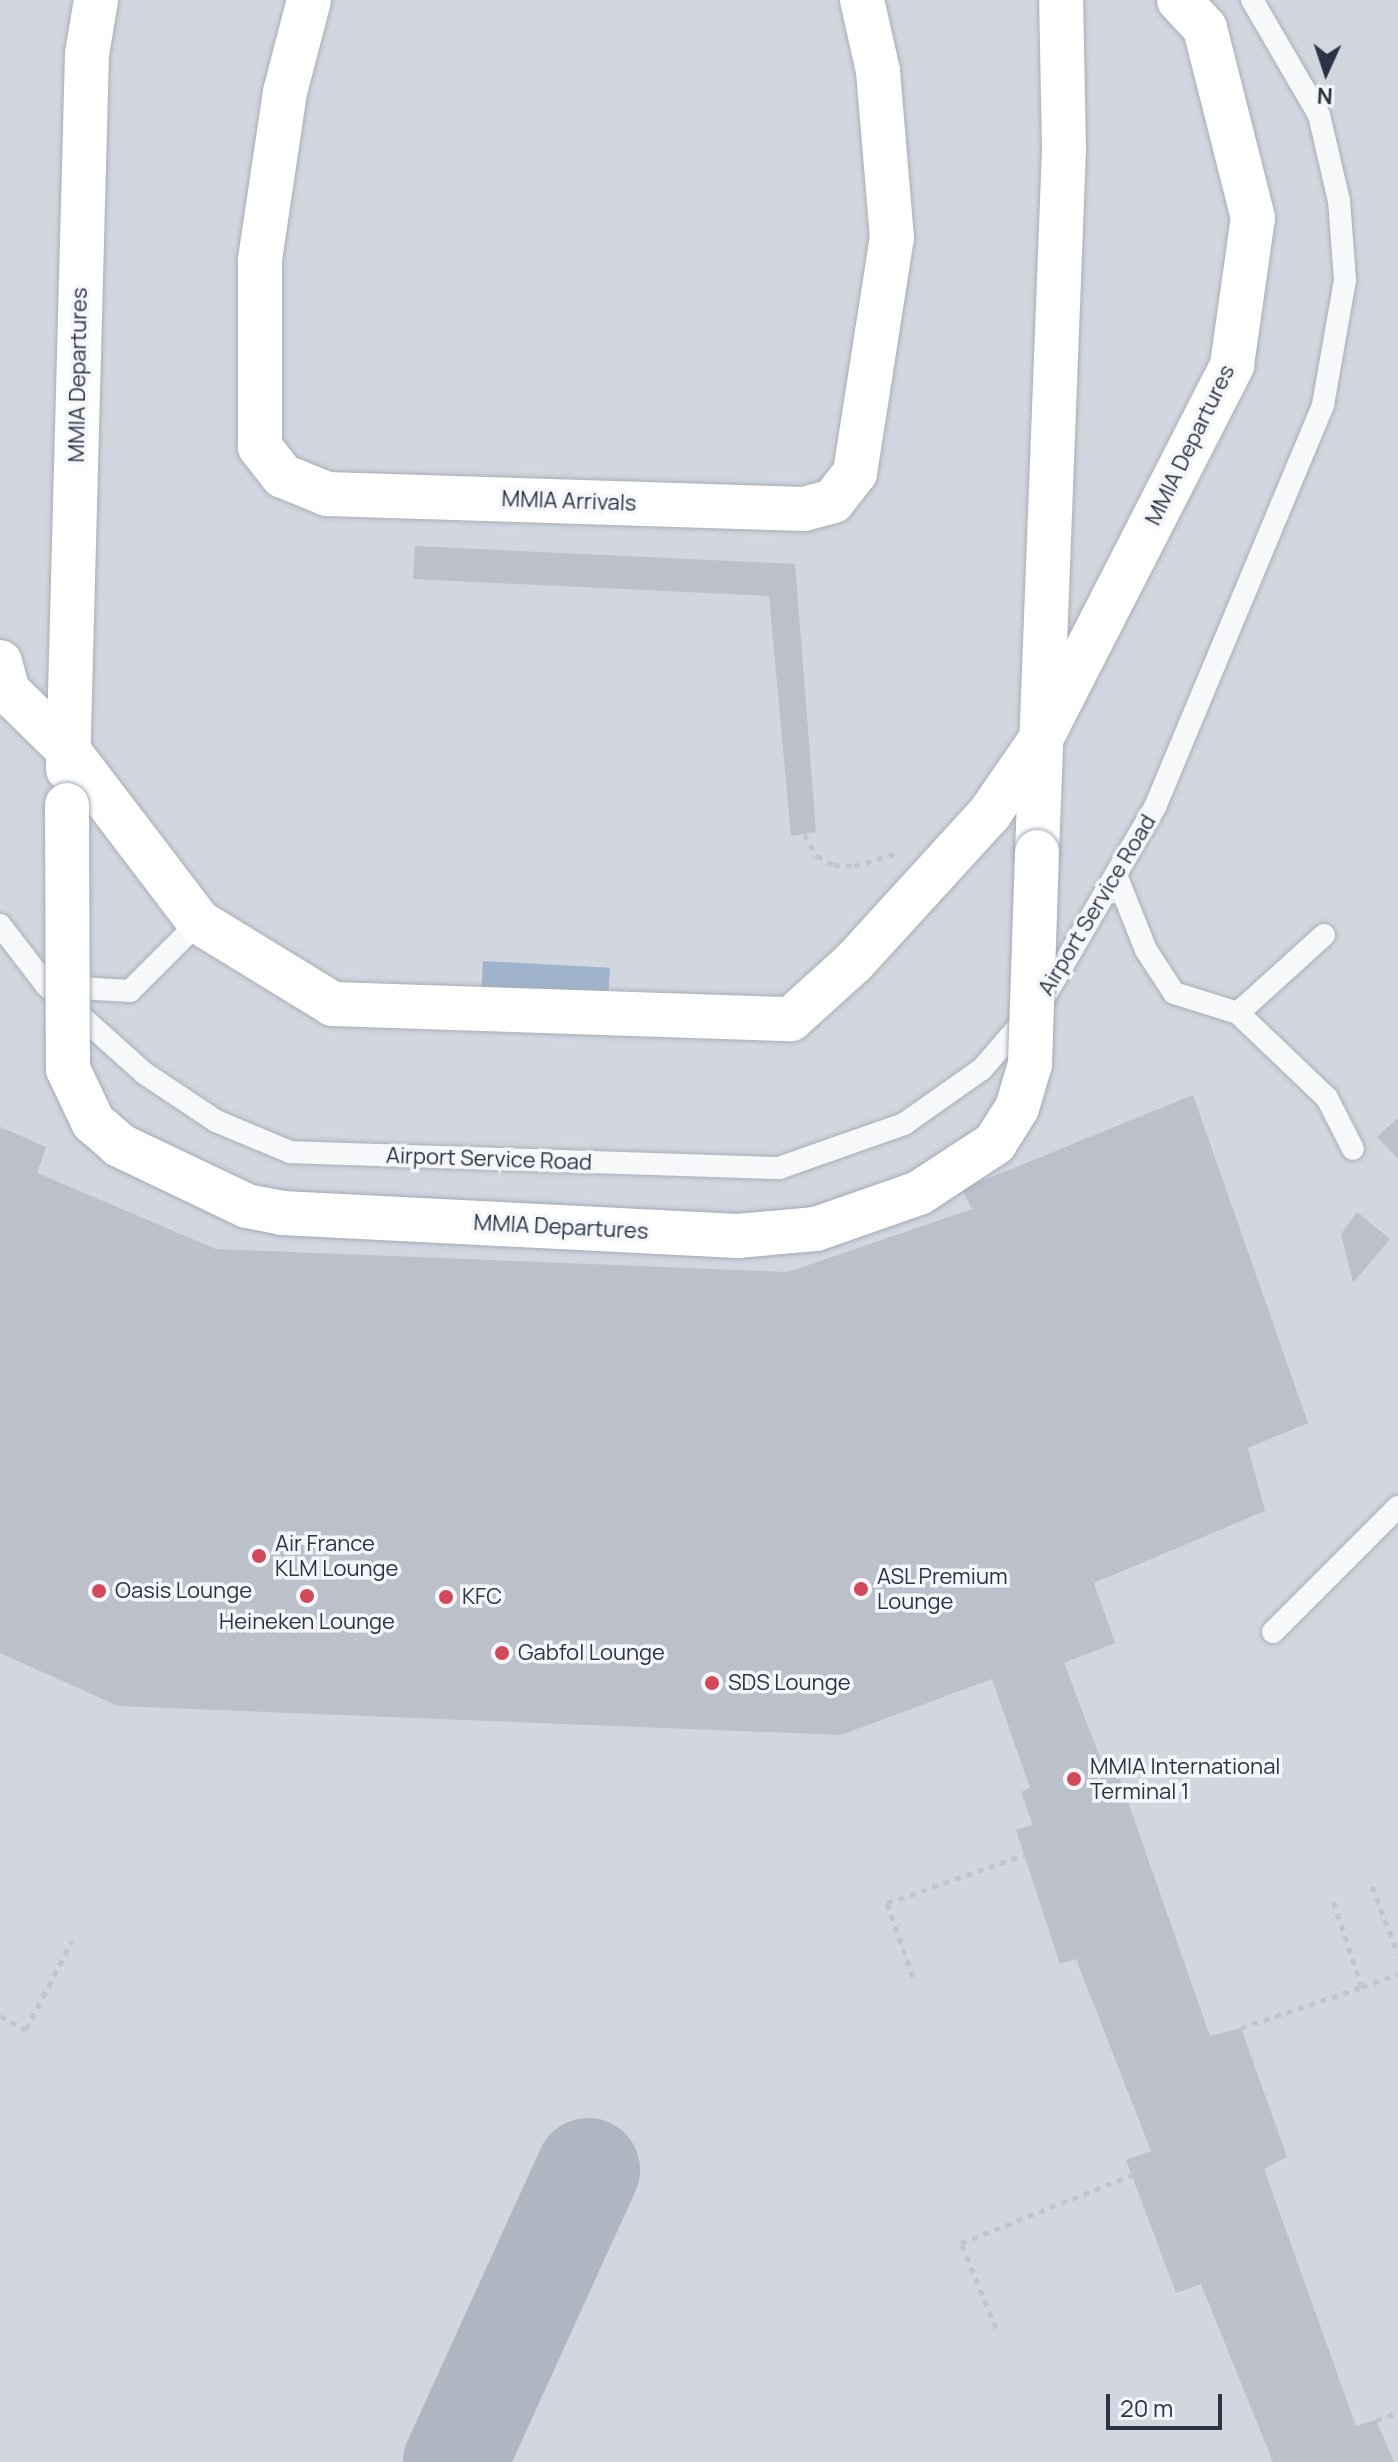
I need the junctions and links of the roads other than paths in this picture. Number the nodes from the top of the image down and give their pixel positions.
1 (96, 0) edge
2 (309, 0) edge
3 (862, 0) edge
4 (1061, 0) edge
5 (1179, 0) edge
6 (1252, 0) edge
7 (0, 662) edge
8 (1041, 739) junction
9 (68, 750) junction
10 (1116, 875) junction
11 (199, 922) junction
12 (0, 925) edge
13 (1324, 935) dead end
14 (46, 985) junction
15 (1238, 1013) junction
16 (1353, 1149) dead end
17 (1398, 1507) edge
18 (1273, 1632) dead end

1 - 9 main road, MMIA Departures
2 - 3 main road, MMIA Arrivals
4 - 8 main road, MMIA Departures
5 - 8 main road, MMIA Departures
6 - 10 lane, Airport Service Road
7 - 9 main road, MMIA Departures
8 - 9 main road, MMIA Departures, bridge
8 - 11 main road, MMIA Departures
9 - 11 main road, MMIA Departures
10 - 14 lane, Airport Service Road
10 - 15 lane
11 - 14 lane
12 - 14 lane, Airport Service Road
13 - 15 lane
15 - 16 lane
17 - 18 lane

